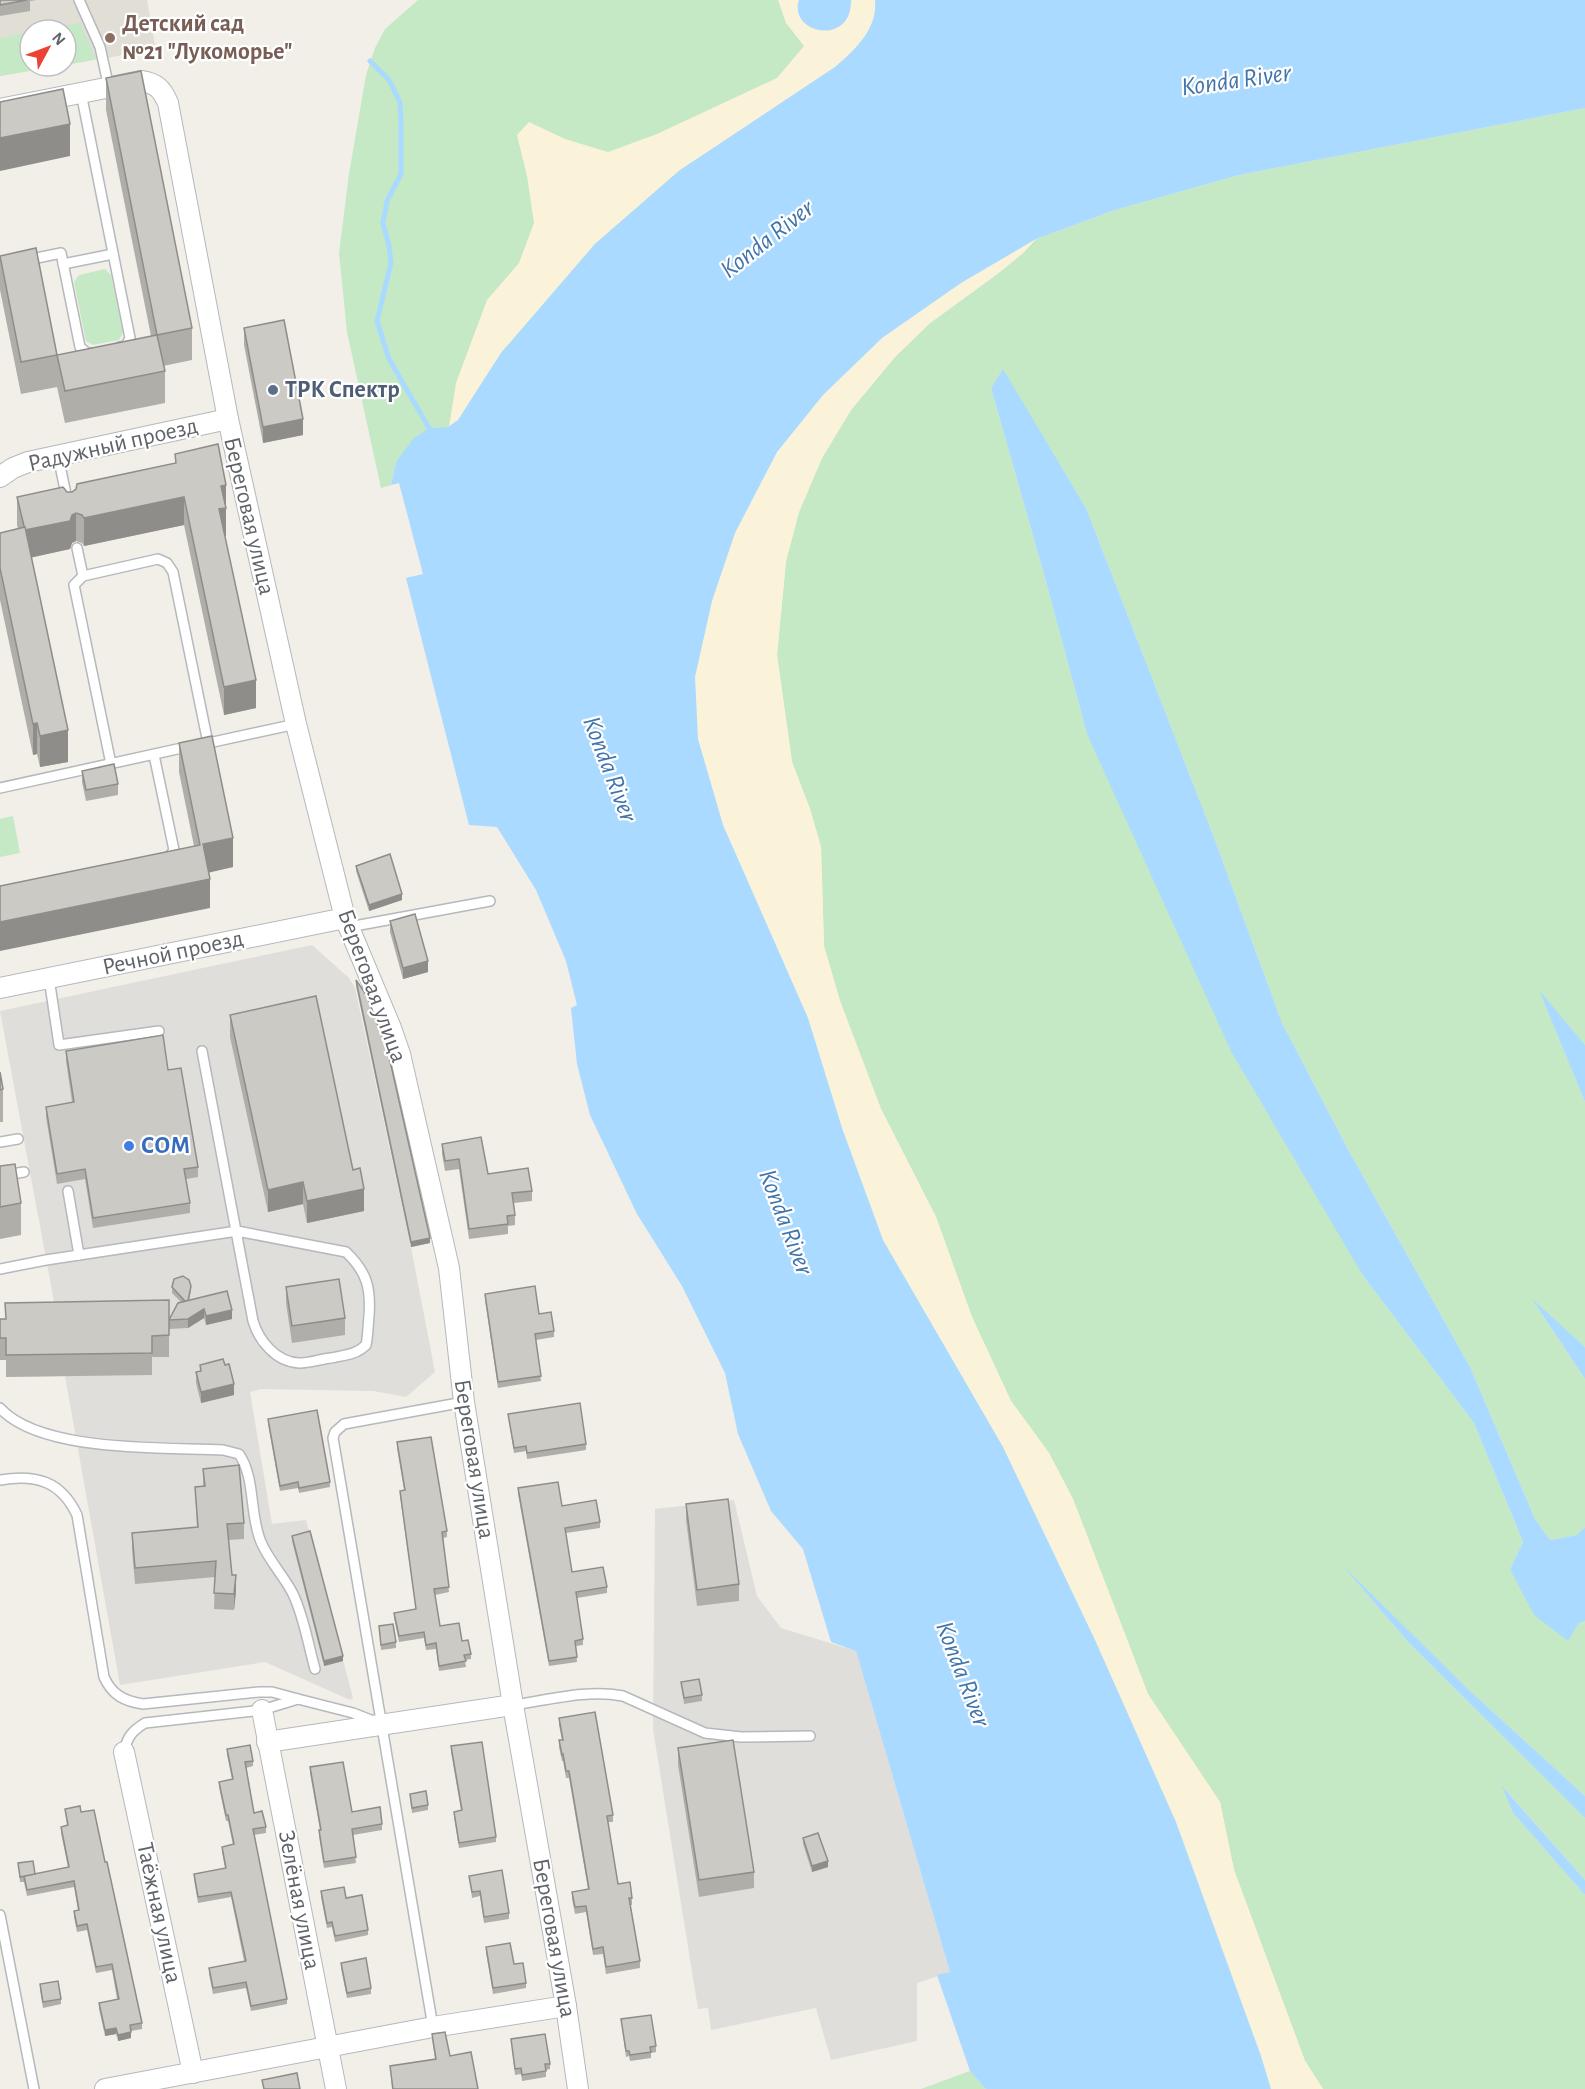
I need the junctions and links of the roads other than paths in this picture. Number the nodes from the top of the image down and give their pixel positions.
1 (79, 0) edge
2 (109, 88) junction
3 (81, 93) junction
4 (0, 109) edge
5 (113, 254) junction
6 (18, 261) edge
7 (63, 264) junction
8 (228, 420) junction
9 (58, 456) junction
10 (0, 477) edge
11 (70, 514) edge
12 (77, 548) dead end
13 (83, 576) junction
14 (296, 724) junction
15 (208, 743) junction
16 (154, 755) junction
17 (111, 764) junction
18 (0, 788) edge
19 (156, 862) edge
20 (490, 902) dead end
21 (347, 923) junction
22 (49, 978) junction
23 (0, 988) edge
24 (159, 1031) dead end
25 (202, 1051) dead end
26 (18, 1139) dead end
27 (0, 1142) edge
28 (24, 1172) dead end
29 (0, 1176) edge
30 (68, 1191) dead end
31 (237, 1231) junction
32 (79, 1255) junction
33 (0, 1269) edge
34 (464, 1402) junction
35 (0, 1408) edge
36 (0, 1480) edge
37 (315, 1669) dead end
38 (298, 1699) junction
39 (513, 1705) junction
40 (262, 1710) junction
41 (381, 1724) junction
42 (810, 1737) dead end
43 (267, 1742) junction
44 (124, 1752) joint
45 (0, 1915) edge
46 (566, 2006) junction
47 (433, 2028) junction
48 (328, 2047) junction
49 (193, 2073) junction
50 (34, 2089) edge
51 (105, 2089) edge
52 (336, 2089) edge
53 (578, 2089) edge

1 - 2 lane
2 - 3 street, Береговая улица
2 - 8 street, Береговая улица
3 - 4 street, Береговая улица
3 - 5 lane
5 - 7 lane
5 - 7 lane
6 - 7 lane
8 - 9 street, Радужный проезд
8 - 14 street, Береговая улица
9 - 10 street, Радужный проезд
9 - 11 lane
12 - 13 lane
13 - 15 lane
13 - 17 lane
14 - 15 lane
14 - 21 street, Береговая улица
15 - 16 lane
16 - 17 lane
16 - 19 lane
17 - 18 lane
20 - 21 lane
21 - 22 street, Речной проезд
21 - 34 street, Береговая улица
22 - 23 street, Речной проезд
22 - 24 lane
25 - 31 lane
26 - 27 lane
28 - 29 lane
30 - 32 lane
31 - 31 lane
31 - 32 lane
32 - 33 lane
34 - 39 street, Береговая улица
34 - 41 lane
35 - 37 lane
36 - 38 lane
38 - 40 lane
38 - 41 lane
39 - 41 street
39 - 42 lane
39 - 46 street, Береговая улица
40 - 43 street, Зелёная улица
40 - 44 lane
41 - 43 street
41 - 47 lane
43 - 48 street, Зелёная улица
44 - 49 street, Таёжная улица
45 - 50 lane
46 - 47 street
46 - 53 street, Береговая улица
47 - 48 street
48 - 49 street
48 - 52 street, Зелёная улица
49 - 51 street

